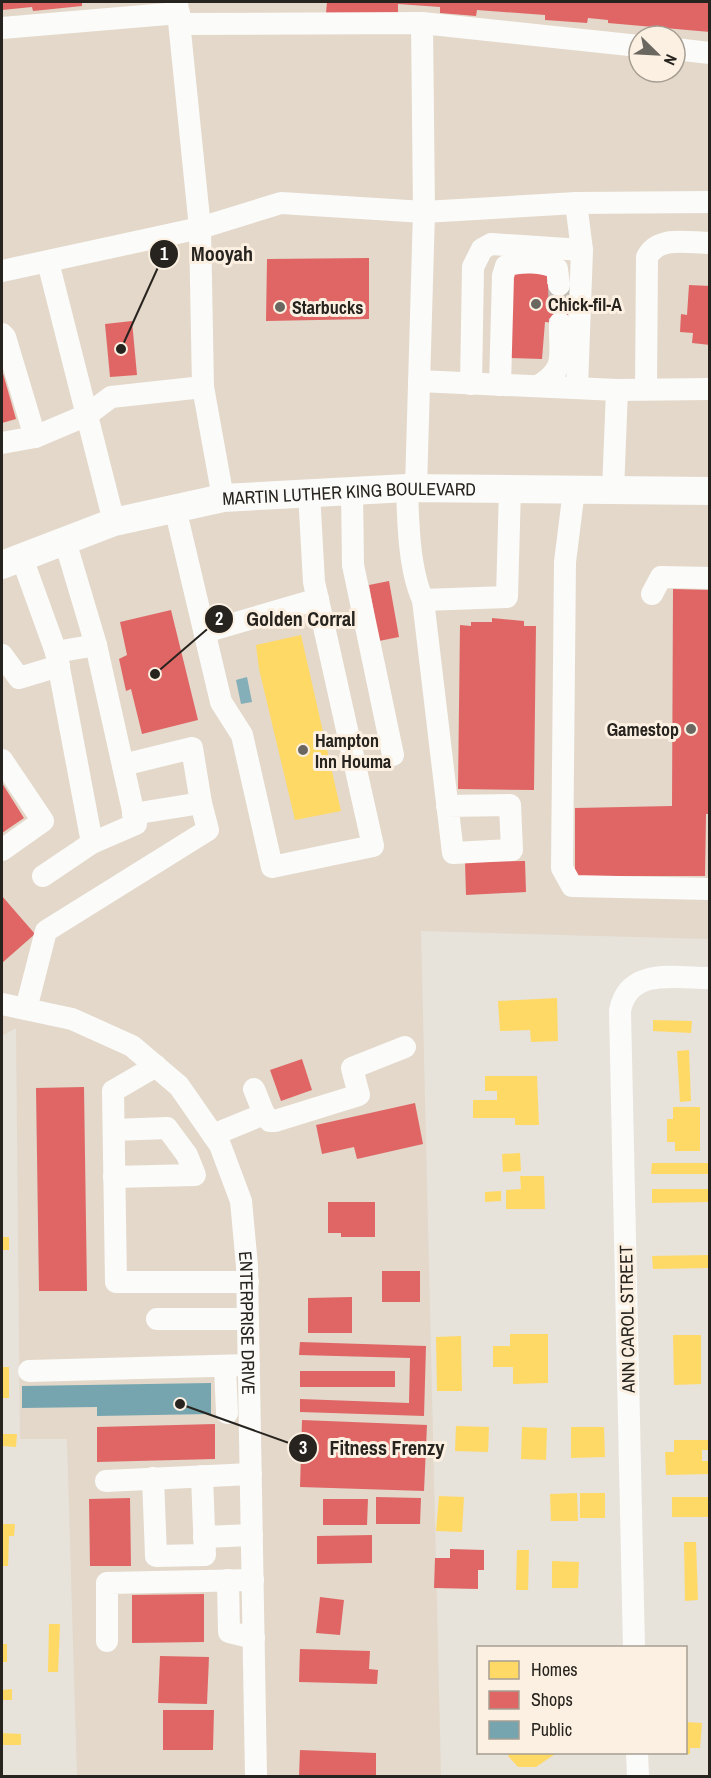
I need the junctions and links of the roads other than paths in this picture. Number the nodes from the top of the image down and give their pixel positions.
1 (131, 10) edge
2 (179, 13) edge
3 (422, 23) junction
4 (2, 28) edge
5 (627, 45) edge
6 (687, 50) edge
7 (710, 53) edge
8 (710, 202) edge
9 (576, 203) junction
10 (424, 212) junction
11 (200, 228) junction
12 (710, 243) edge
13 (582, 250) junction
14 (48, 262) junction
15 (2, 271) edge
16 (559, 285) tunnel mouth
17 (560, 323) tunnel mouth
18 (2, 334) edge
19 (419, 381) junction
20 (471, 384) junction
21 (500, 385) junction
22 (538, 386) junction
23 (203, 387) junction
24 (577, 388) junction
25 (646, 389) junction
26 (710, 389) edge
27 (617, 390) junction
28 (87, 415) junction
29 (35, 437) junction
30 (2, 442) edge
31 (412, 488) junction
32 (510, 488) junction
33 (352, 490) junction
34 (574, 490) junction
35 (613, 491) junction
36 (710, 491) edge
37 (309, 493) junction
38 (223, 498) junction
39 (175, 508) junction
40 (114, 522) junction
41 (65, 541) junction
42 (12, 562) edge
43 (710, 578) edge
44 (652, 594) dead end
45 (318, 599) junction
46 (423, 600) junction
47 (205, 632) junction
48 (96, 645) junction
49 (2, 655) edge
50 (57, 659) junction
51 (393, 755) dead end
52 (2, 760) edge
53 (123, 765) junction
54 (201, 803) junction
55 (447, 806) dead end
56 (133, 814) junction
57 (92, 843) junction
58 (2, 850) edge
59 (43, 876) dead end
60 (710, 889) edge
61 (710, 978) edge
62 (2, 1004) edge
63 (26, 1010) junction
64 (405, 1047) dead end
65 (156, 1066) junction
66 (255, 1089) dead end
67 (264, 1114) junction
68 (114, 1130) junction
69 (213, 1135) junction
70 (114, 1177) junction
71 (248, 1282) junction
72 (157, 1319) dead end
73 (248, 1319) junction
74 (249, 1365) junction
75 (225, 1367) junction
76 (28, 1371) dead end
77 (227, 1413) dead end
78 (251, 1474) junction
79 (202, 1476) junction
80 (153, 1478) junction
81 (106, 1480) dead end
82 (252, 1535) junction
83 (204, 1537) junction
84 (228, 1580) junction
85 (253, 1580) junction
86 (254, 1638) junction
87 (107, 1641) dead end
88 (634, 1646) edge
89 (637, 1754) edge
90 (256, 1776) edge
91 (638, 1776) edge

1 - 2 street
1 - 4 street
2 - 3 street
2 - 11 street
3 - 5 street
3 - 10 street
6 - 7 street
8 - 9 street
9 - 10 street
9 - 13 street
10 - 11 street
10 - 19 street
11 - 14 street
11 - 23 street
12 - 25 street
13 - 20 street
13 - 24 street
14 - 15 street
14 - 28 street
16 - 21 street
17 - 22 street
18 - 29 street
19 - 20 street
19 - 31 street
20 - 21 street
21 - 22 street
22 - 24 street
23 - 28 street
23 - 38 street
24 - 27 street
25 - 26 street
25 - 27 street
27 - 35 street
28 - 29 street
28 - 40 street
29 - 30 street
31 - 32 main road, MARTIN LUTHER KING BOULEVARD
31 - 33 main road, MARTIN LUTHER KING BOULEVARD
31 - 46 street
32 - 34 main road, MARTIN LUTHER KING BOULEVARD
32 - 46 street
33 - 37 main road, MARTIN LUTHER KING BOULEVARD
33 - 51 street
34 - 35 main road, MARTIN LUTHER KING BOULEVARD
34 - 60 street
35 - 36 main road, MARTIN LUTHER KING BOULEVARD
37 - 38 main road, MARTIN LUTHER KING BOULEVARD
37 - 45 street
38 - 39 main road, MARTIN LUTHER KING BOULEVARD
39 - 40 main road, MARTIN LUTHER KING BOULEVARD
39 - 47 street
40 - 41 main road, MARTIN LUTHER KING BOULEVARD
41 - 42 main road, MARTIN LUTHER KING BOULEVARD
41 - 48 street
42 - 50 street
43 - 44 street
45 - 47 street
45 - 47 street
46 - 55 street
48 - 50 street
48 - 53 street
49 - 50 street
50 - 57 street
52 - 58 street
53 - 54 street
53 - 56 street
54 - 56 street
54 - 63 street
56 - 57 street
57 - 59 street
61 - 88 street, ANN CAROL STREET
62 - 63 street, ENTERPRISE DRIVE
63 - 65 street, ENTERPRISE DRIVE
64 - 67 street
65 - 68 street
65 - 69 street, ENTERPRISE DRIVE
66 - 67 street
67 - 69 street
68 - 70 street
68 - 70 street
69 - 71 street, ENTERPRISE DRIVE
70 - 71 street
71 - 73 street, ENTERPRISE DRIVE
72 - 73 street
73 - 74 street, ENTERPRISE DRIVE
74 - 75 street
74 - 78 street, ENTERPRISE DRIVE
75 - 76 street
75 - 77 street
78 - 79 street
78 - 82 street, ENTERPRISE DRIVE
79 - 80 street
79 - 83 street
80 - 81 street
80 - 83 street
82 - 83 street
82 - 85 street, ENTERPRISE DRIVE
84 - 85 street
84 - 86 street
84 - 87 street
85 - 86 street, ENTERPRISE DRIVE
86 - 90 street, ENTERPRISE DRIVE
89 - 91 street

